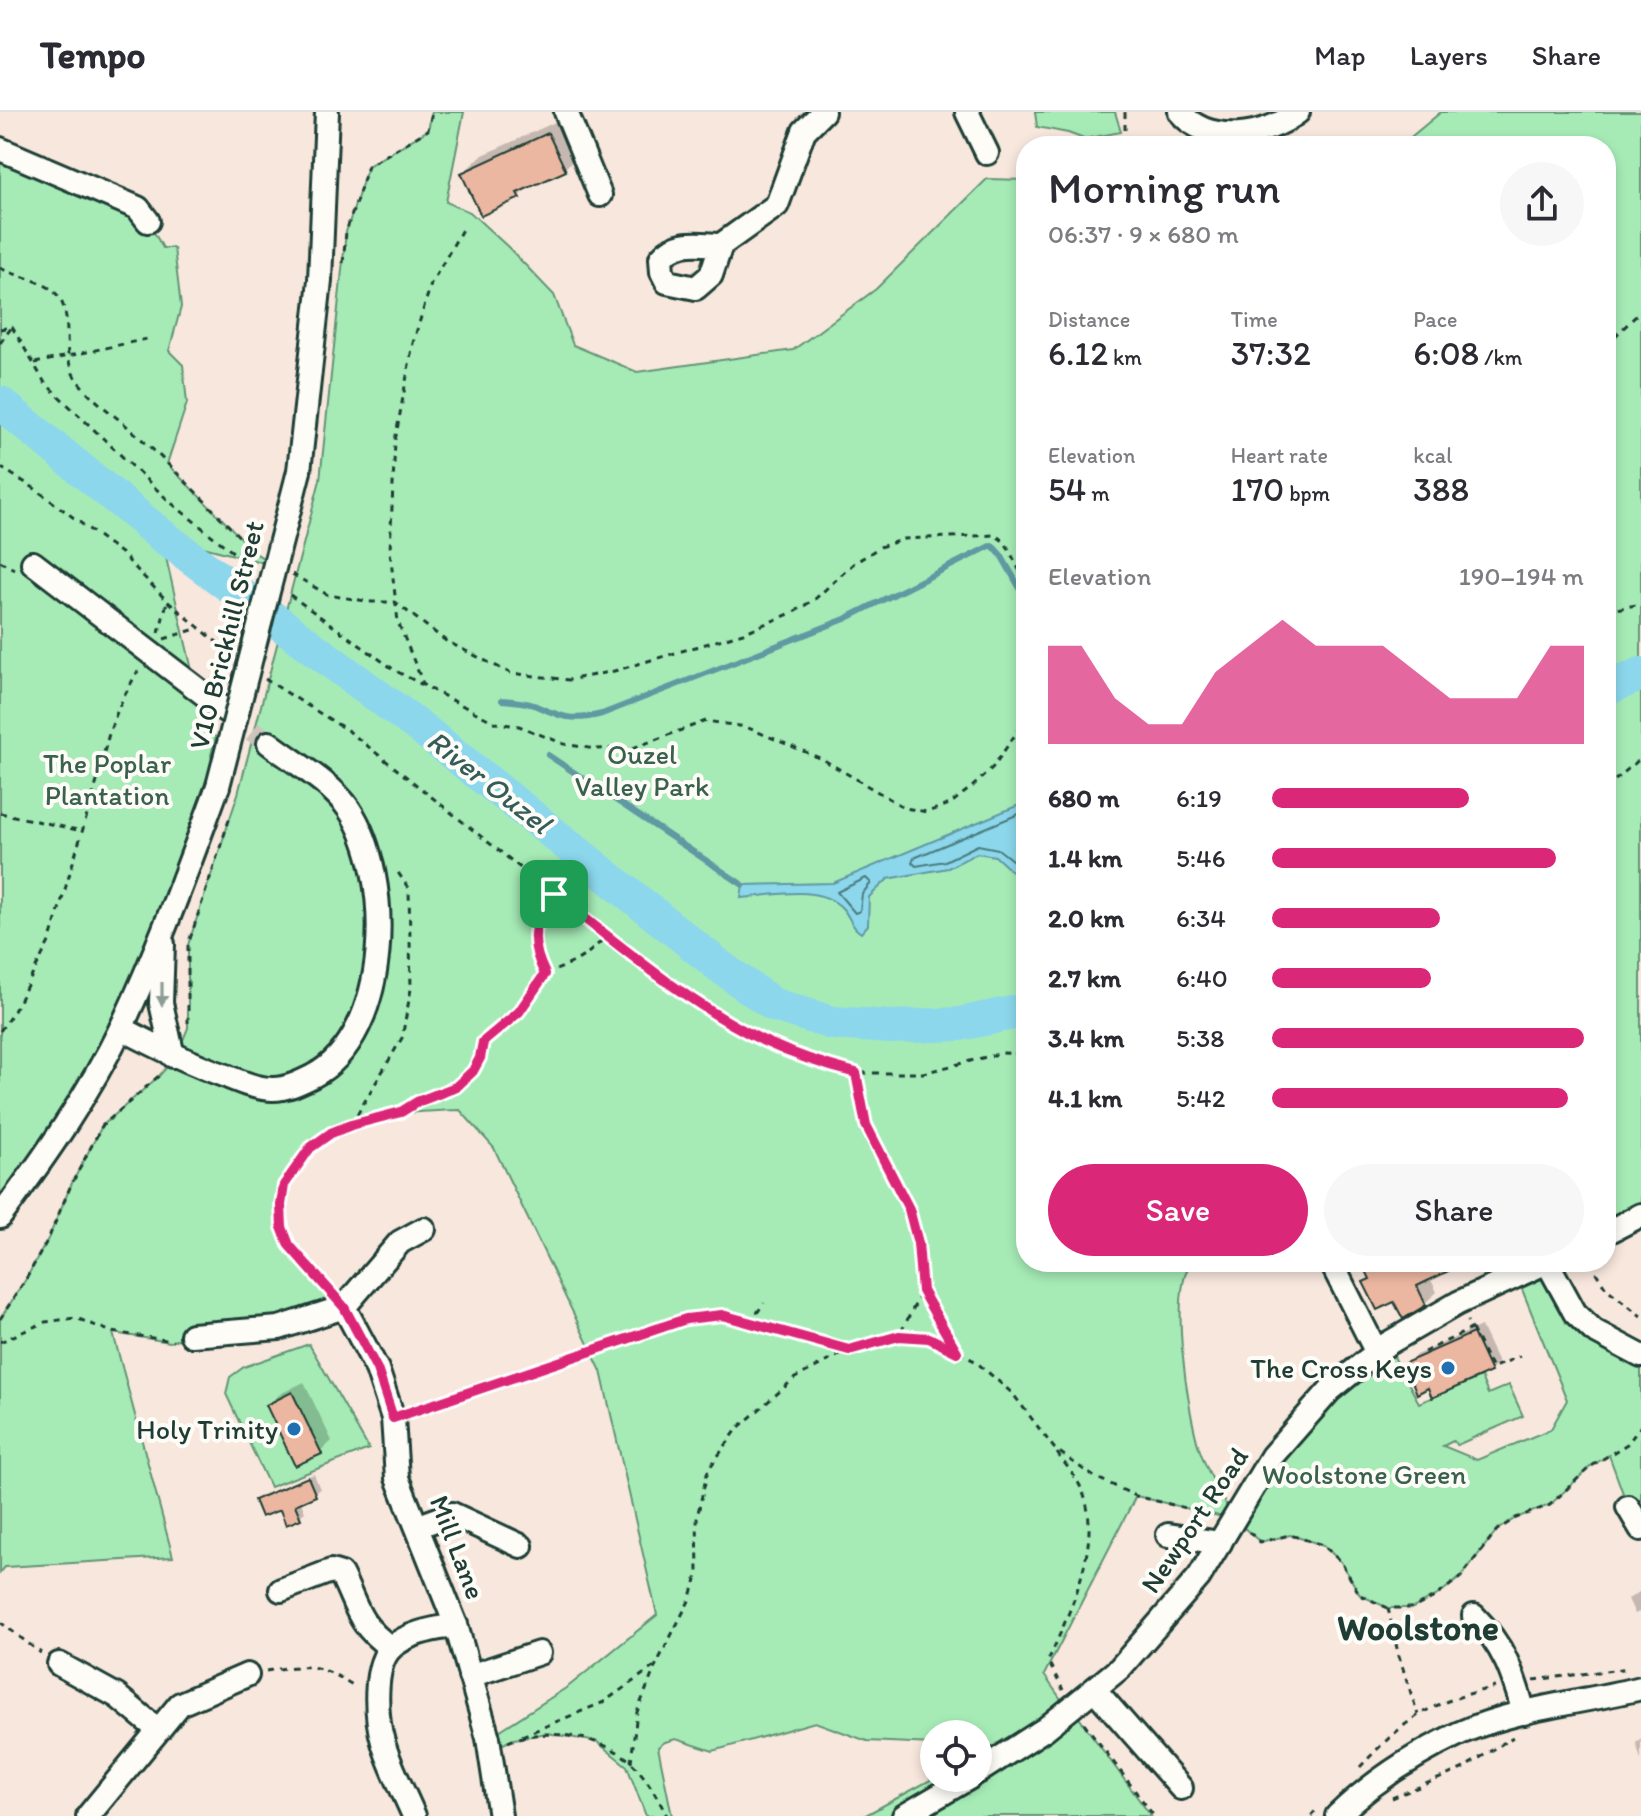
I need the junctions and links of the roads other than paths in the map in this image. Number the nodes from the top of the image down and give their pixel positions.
1 (327, 112) edge
2 (823, 112) edge
3 (967, 112) edge
4 (1180, 112) edge
5 (1298, 112) edge
6 (570, 113) edge
7 (0, 149) edge
8 (987, 153) dead end
9 (600, 195) dead end
10 (148, 221) dead end
11 (721, 245) dead end
12 (33, 563) dead end
13 (226, 711) tunnel mouth
14 (269, 743) tunnel mouth
15 (164, 931) junction
16 (121, 1028) junction
17 (175, 1057) junction
18 (1641, 1215) edge
19 (0, 1217) edge
20 (1616, 1228) edge
21 (424, 1229) dead end
22 (1336, 1272) edge
23 (1525, 1272) edge
24 (1552, 1272) edge
25 (344, 1307) junction
26 (192, 1335) road end
27 (1376, 1351) junction
28 (1641, 1356) edge
29 (1628, 1507) dead end
30 (419, 1526) junction
31 (1641, 1529) edge
32 (1168, 1535) dead end
33 (1220, 1543) junction
34 (521, 1546) dead end
35 (281, 1590) dead end
36 (1474, 1616) dead end
37 (456, 1625) junction
38 (391, 1648) junction
39 (539, 1653) dead end
40 (59, 1664) road end
41 (247, 1675) road end
42 (470, 1676) junction
43 (1641, 1688) edge
44 (1095, 1690) junction
45 (1524, 1713) junction
46 (157, 1729) junction
47 (992, 1763) edge
48 (1181, 1788) dead end
49 (945, 1792) edge
50 (88, 1816) edge
51 (414, 1816) edge
52 (500, 1816) edge
53 (904, 1816) edge
54 (1337, 1816) edge

1 - 15 street, V10 Brickhill Street, bridge
2 - 11 street
3 - 8 street
4 - 5 street
6 - 9 street
7 - 10 street
12 - 13 street
14 - 17 street
15 - 16 street, V10 Brickhill Street
15 -> 17 street
16 - 17 street
16 - 19 street, V10 Brickhill Street
18 - 20 street
21 - 25 street
22 - 27 street
23 - 27 street, Newport Road
24 - 28 street
25 - 26 street
25 - 30 street, Mill Lane
27 - 33 street, Newport Road
29 - 31 street
30 - 34 street
30 - 37 street, Mill Lane
32 - 33 street
33 - 44 street, Newport Road
35 - 38 street
36 - 45 street
37 - 38 street
37 - 42 street, Mill Lane
38 - 51 street
39 - 42 street
40 - 46 street
41 - 46 street
42 - 52 street, Mill Lane
43 - 45 street
44 - 47 street, Newport Road
44 - 48 street
45 - 54 street
46 - 50 street
49 - 53 street

